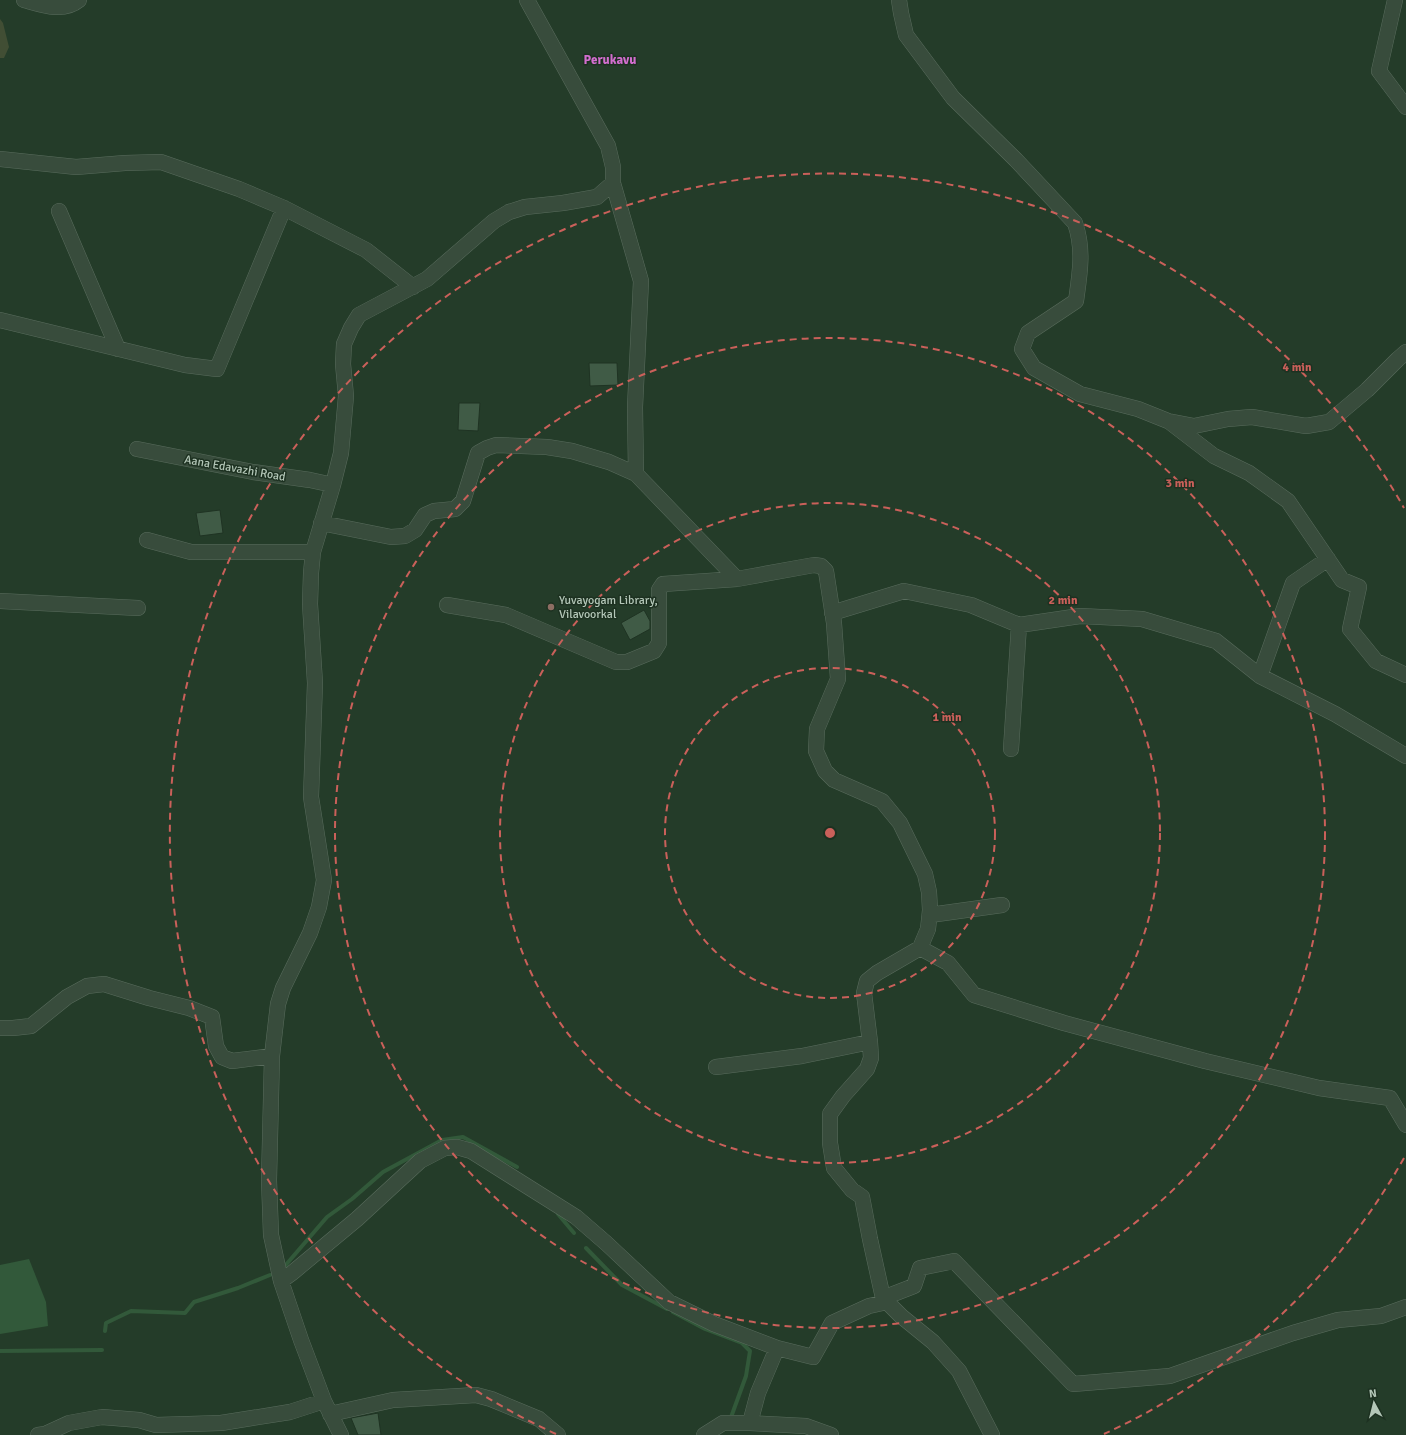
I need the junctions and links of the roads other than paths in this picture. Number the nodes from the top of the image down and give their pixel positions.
1 (24, 0) edge
2 (79, 0) edge
3 (526, 0) edge
4 (899, 0) edge
5 (1395, 0) edge
6 (1406, 107) edge
7 (0, 159) edge
8 (613, 183) junction
9 (284, 208) junction
10 (59, 211) dead end
11 (413, 287) junction
12 (0, 320) edge
13 (118, 349) junction
14 (1406, 352) edge
15 (1168, 421) junction
16 (137, 449) dead end
17 (636, 474) junction
18 (333, 485) junction
19 (321, 523) junction
20 (147, 540) dead end
21 (314, 552) junction
22 (1328, 559) junction
23 (737, 579) junction
24 (0, 601) edge
25 (447, 605) dead end
26 (138, 608) dead end
27 (832, 613) junction
28 (1019, 625) junction
29 (1406, 675) edge
30 (1260, 676) junction
31 (1011, 749) dead end
32 (1406, 756) edge
33 (1002, 905) dead end
34 (930, 915) junction
35 (920, 948) junction
36 (0, 1028) edge
37 (870, 1042) junction
38 (272, 1056) junction
39 (716, 1067) dead end
40 (1406, 1125) edge
41 (281, 1281) junction
42 (885, 1300) junction
43 (1406, 1307) edge
44 (777, 1348) junction
45 (327, 1407) junction
46 (750, 1423) junction
47 (805, 1431) edge
48 (38, 1435) edge
49 (341, 1435) edge
50 (558, 1435) edge
51 (704, 1435) edge
52 (831, 1435) edge
53 (992, 1435) edge

1 - 2 street
3 - 8 street
4 - 15 street
5 - 6 street
7 - 9 street
8 - 11 street
8 - 17 street
9 - 11 street
9 - 13 street
10 - 13 street
11 - 18 street
12 - 13 street
14 - 15 street
15 - 22 street
16 - 18 street, Aana Edavazhi Road
17 - 19 street
17 - 23 street
18 - 19 street
19 - 21 street
20 - 21 street
21 - 38 street
22 - 29 street
22 - 30 street
23 - 25 street
23 - 27 street
24 - 26 street
27 - 28 street
27 - 34 street
28 - 30 street
28 - 31 street
30 - 32 street
33 - 34 street
34 - 35 street
35 - 37 street
35 - 40 street
36 - 38 street
37 - 39 street
37 - 42 street
38 - 41 street
41 - 44 street
41 - 45 street
42 - 43 street
42 - 44 street
42 - 53 street
44 - 46 street
45 - 48 street
45 - 49 street
45 - 50 street
46 - 47 street
46 - 51 street
47 - 52 street

